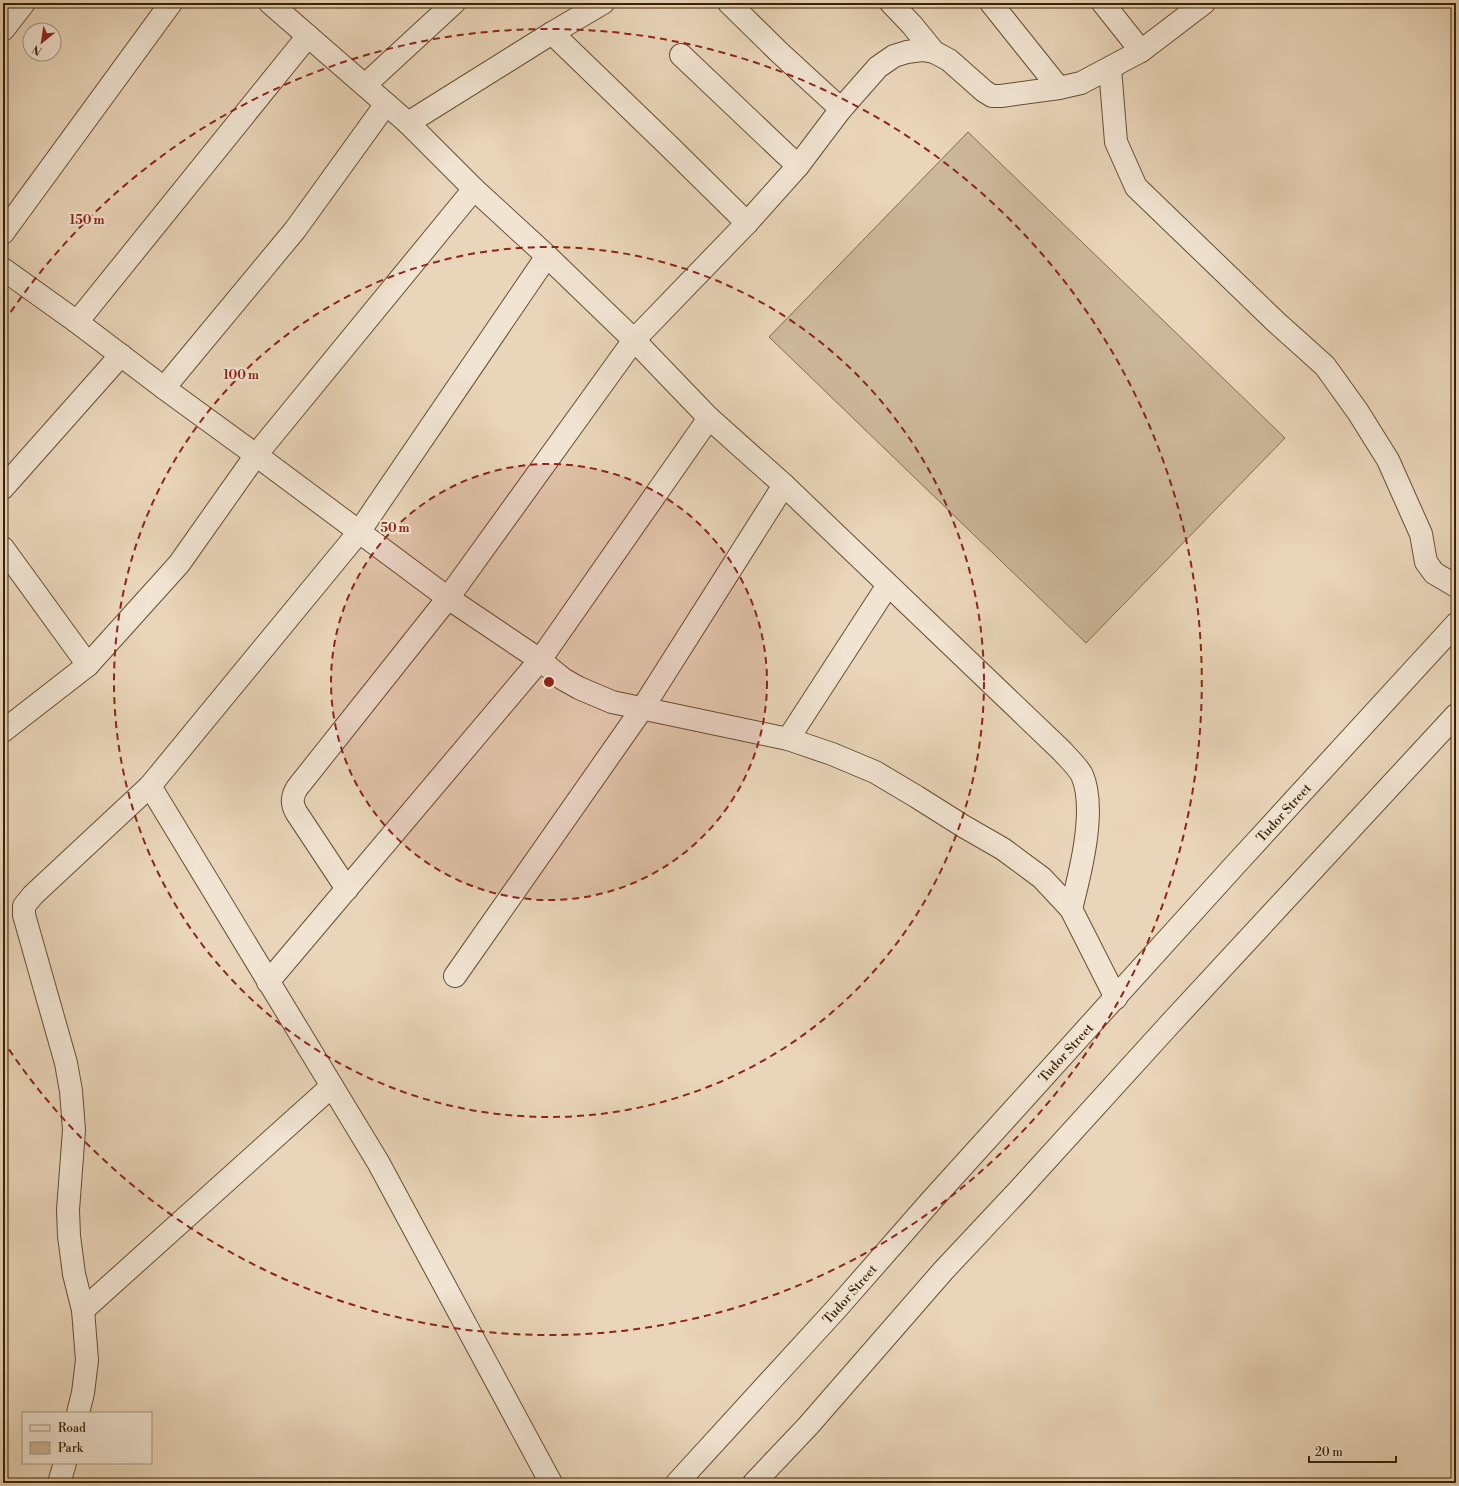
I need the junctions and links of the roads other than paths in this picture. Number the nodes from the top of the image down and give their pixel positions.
1 (24, 3) edge
2 (171, 3) edge
3 (270, 3) edge
4 (454, 3) edge
5 (603, 3) edge
6 (729, 3) edge
7 (891, 3) edge
8 (991, 3) edge
9 (1103, 3) edge
10 (1202, 4) edge
11 (3, 30) edge
12 (552, 33) junction
13 (308, 36) junction
14 (1141, 51) junction
15 (934, 52) junction
16 (681, 55) dead end
17 (1110, 68) junction
18 (365, 85) junction
19 (1059, 88) junction
20 (386, 104) junction
21 (841, 110) junction
22 (408, 123) junction
23 (798, 166) junction
24 (474, 189) junction
25 (747, 224) junction
26 (3, 233) edge
27 (547, 256) junction
28 (3, 269) edge
29 (77, 322) junction
30 (634, 340) junction
31 (121, 355) junction
32 (164, 388) junction
33 (709, 418) junction
34 (256, 455) junction
35 (784, 485) junction
36 (3, 488) edge
37 (360, 532) junction
38 (3, 548) edge
39 (888, 584) junction
40 (1456, 586) edge
41 (448, 598) junction
42 (1456, 624) edge
43 (540, 660) junction
44 (88, 665) junction
45 (642, 709) junction
46 (1456, 715) edge
47 (3, 731) edge
48 (788, 739) junction
49 (150, 786) junction
50 (347, 889) junction
51 (1071, 909) junction
52 (455, 976) dead end
53 (268, 982) junction
54 (1116, 998) junction
55 (332, 1086) junction
56 (83, 1310) junction
57 (78, 1412) edge
58 (65, 1464) edge
59 (59, 1483) edge
60 (551, 1483) edge
61 (677, 1483) edge
62 (754, 1483) edge

1 - 11 street
2 - 26 street
3 - 13 street
4 - 18 street
5 - 12 street
6 - 21 street
7 - 15 street
8 - 19 street
9 - 14 street
10 - 14 street
12 - 22 street
12 - 25 street
13 - 18 street
13 - 29 street
14 - 17 street
15 - 19 street
15 - 21 street
16 - 23 street
17 - 19 street
17 - 40 street
18 - 20 street
20 - 22 street
20 - 32 street
21 - 23 street
22 - 24 street
23 - 25 street
24 - 27 street
24 - 34 street
25 - 30 street
27 - 30 street
27 - 37 street
28 - 29 street
29 - 31 street
30 - 33 street
30 - 41 street
31 - 32 street
31 - 36 street
32 - 34 street
33 - 35 street
33 - 43 street
34 - 37 street
34 - 44 street
35 - 39 street
35 - 45 street
37 - 41 street
37 - 49 street
38 - 44 street
39 - 48 street
39 - 51 street
41 - 43 street
41 - 50 street
42 - 54 street, Tudor Street
43 - 45 street
43 - 50 street
44 - 47 street
45 - 48 street
45 - 52 street
46 - 62 street
48 - 51 street
49 - 53 street
49 - 56 street
50 - 53 street
51 - 54 street
53 - 55 street
54 - 61 street, Tudor Street
55 - 56 street
55 - 60 street
56 - 57 street
58 - 59 street

